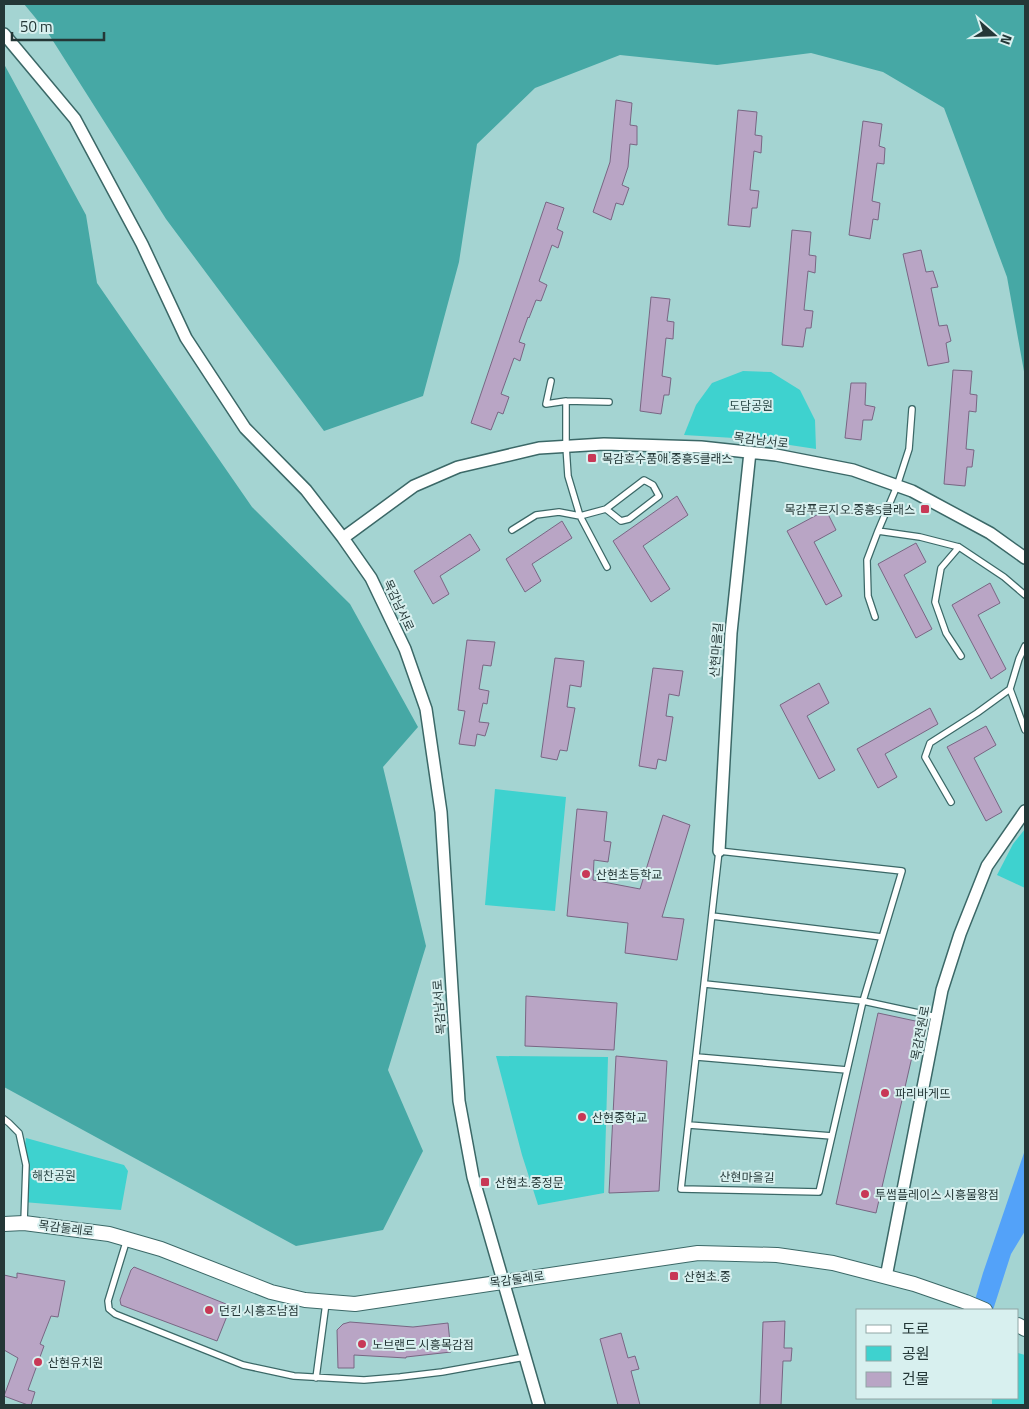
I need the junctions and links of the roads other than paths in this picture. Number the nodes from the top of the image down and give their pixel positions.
1 (4, 34) edge
2 (552, 381) dead end
3 (566, 401) junction
4 (609, 402) dead end
5 (912, 408) dead end
6 (566, 446) junction
7 (750, 452) junction
8 (897, 486) junction
9 (606, 509) junction
10 (580, 516) junction
11 (512, 530) dead end
12 (878, 531) junction
13 (343, 538) junction
14 (959, 547) junction
15 (1025, 558) edge
16 (607, 567) dead end
17 (1025, 595) edge
18 (875, 617) dead end
19 (1025, 646) edge
20 (961, 656) dead end
21 (1010, 689) junction
22 (1025, 730) edge
23 (951, 802) dead end
24 (1025, 811) edge
25 (719, 851) junction
26 (712, 916) junction
27 (882, 937) junction
28 (705, 984) junction
29 (863, 1001) junction
30 (937, 1017) junction
31 (697, 1057) junction
32 (847, 1070) junction
33 (4, 1119) edge
34 (689, 1125) junction
35 (832, 1136) junction
36 (24, 1223) junction
37 (4, 1224) edge
38 (128, 1239) junction
39 (886, 1277) junction
40 (504, 1281) junction
41 (326, 1302) junction
42 (983, 1309) edge
43 (525, 1357) junction
44 (316, 1378) junction
45 (539, 1405) edge

1 - 13 street
2 - 3 lane
3 - 4 lane
3 - 6 lane
5 - 8 lane
6 - 7 street, 목감남서로
6 - 10 lane
6 - 13 street, 목감남서로
7 - 8 street, 목감남서로
7 - 25 street, 산현마을길
8 - 12 lane
8 - 15 street, 목감남서로
9 - 9 lane
9 - 10 lane
10 - 11 lane
10 - 16 lane
12 - 14 lane
12 - 18 lane
13 - 40 street, 목감남서로
14 - 17 lane
14 - 20 lane
19 - 21 lane
21 - 22 lane
21 - 23 lane
24 - 30 street, 목감전원로
25 - 26 lane, 산현마을길
25 - 27 lane, 산현마을길
26 - 27 lane
26 - 28 lane, 산현마을길
27 - 29 lane, 산현마을길
28 - 29 lane
28 - 31 lane, 산현마을길
29 - 30 lane
29 - 32 lane, 산현마을길
30 - 39 street, 목감전원로
31 - 32 lane
31 - 34 lane, 산현마을길
32 - 35 lane, 산현마을길
33 - 36 lane
34 - 35 lane
34 - 35 lane, 산현마을길
36 - 37 street, 목감둘레로
36 - 38 street, 목감둘레로
38 - 41 street, 목감둘레로
38 - 44 lane
39 - 40 street, 목감둘레로
39 - 42 street, 목감둘레로
40 - 41 street, 목감둘레로
40 - 43 street, 목감남서로
41 - 44 lane
43 - 44 lane
43 - 45 street, 목감남서로

